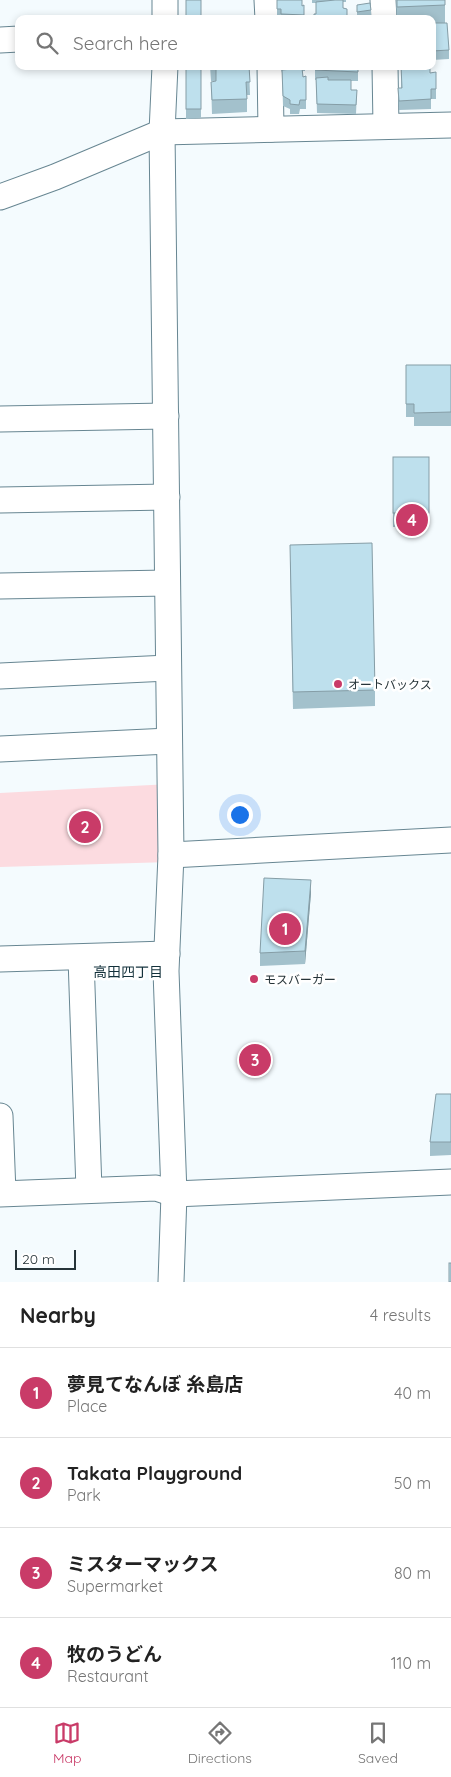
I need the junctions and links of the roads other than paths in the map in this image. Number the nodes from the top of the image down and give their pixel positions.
1 (165, 0) edge
2 (268, 0) edge
3 (383, 0) edge
4 (165, 15) edge
5 (268, 15) edge
6 (384, 15) edge
7 (15, 39) edge
8 (0, 40) edge
9 (165, 70) edge
10 (270, 70) edge
11 (384, 70) edge
12 (451, 125) edge
13 (386, 126) junction
14 (272, 129) junction
15 (162, 132) junction
16 (0, 196) edge
17 (166, 416) junction
18 (0, 419) edge
19 (166, 497) junction
20 (0, 500) edge
21 (168, 583) junction
22 (0, 586) edge
23 (168, 668) junction
24 (0, 676) edge
25 (169, 741) junction
26 (0, 749) edge
27 (451, 840) edge
28 (171, 855) junction
29 (167, 954) junction
30 (81, 958) junction
31 (0, 960) edge
32 (0, 1116) edge
33 (451, 1182) edge
34 (89, 1190) junction
35 (2, 1193) edge
36 (174, 1194) junction
37 (171, 1282) edge

1 - 4 street
2 - 5 street
3 - 6 street
7 - 8 street
9 - 15 street
10 - 14 street
11 - 13 street
12 - 13 street
13 - 14 street
14 - 15 street
15 - 16 street
15 - 17 street
17 - 18 street
17 - 19 street
19 - 20 street
19 - 21 street
21 - 22 street
21 - 23 street
23 - 24 street
23 - 25 street
25 - 26 street
25 - 28 street
27 - 28 street
28 - 29 street
29 - 30 street
29 - 36 street
30 - 31 street
30 - 34 street
32 - 35 street
33 - 36 street
34 - 35 street
34 - 36 street
36 - 37 street

